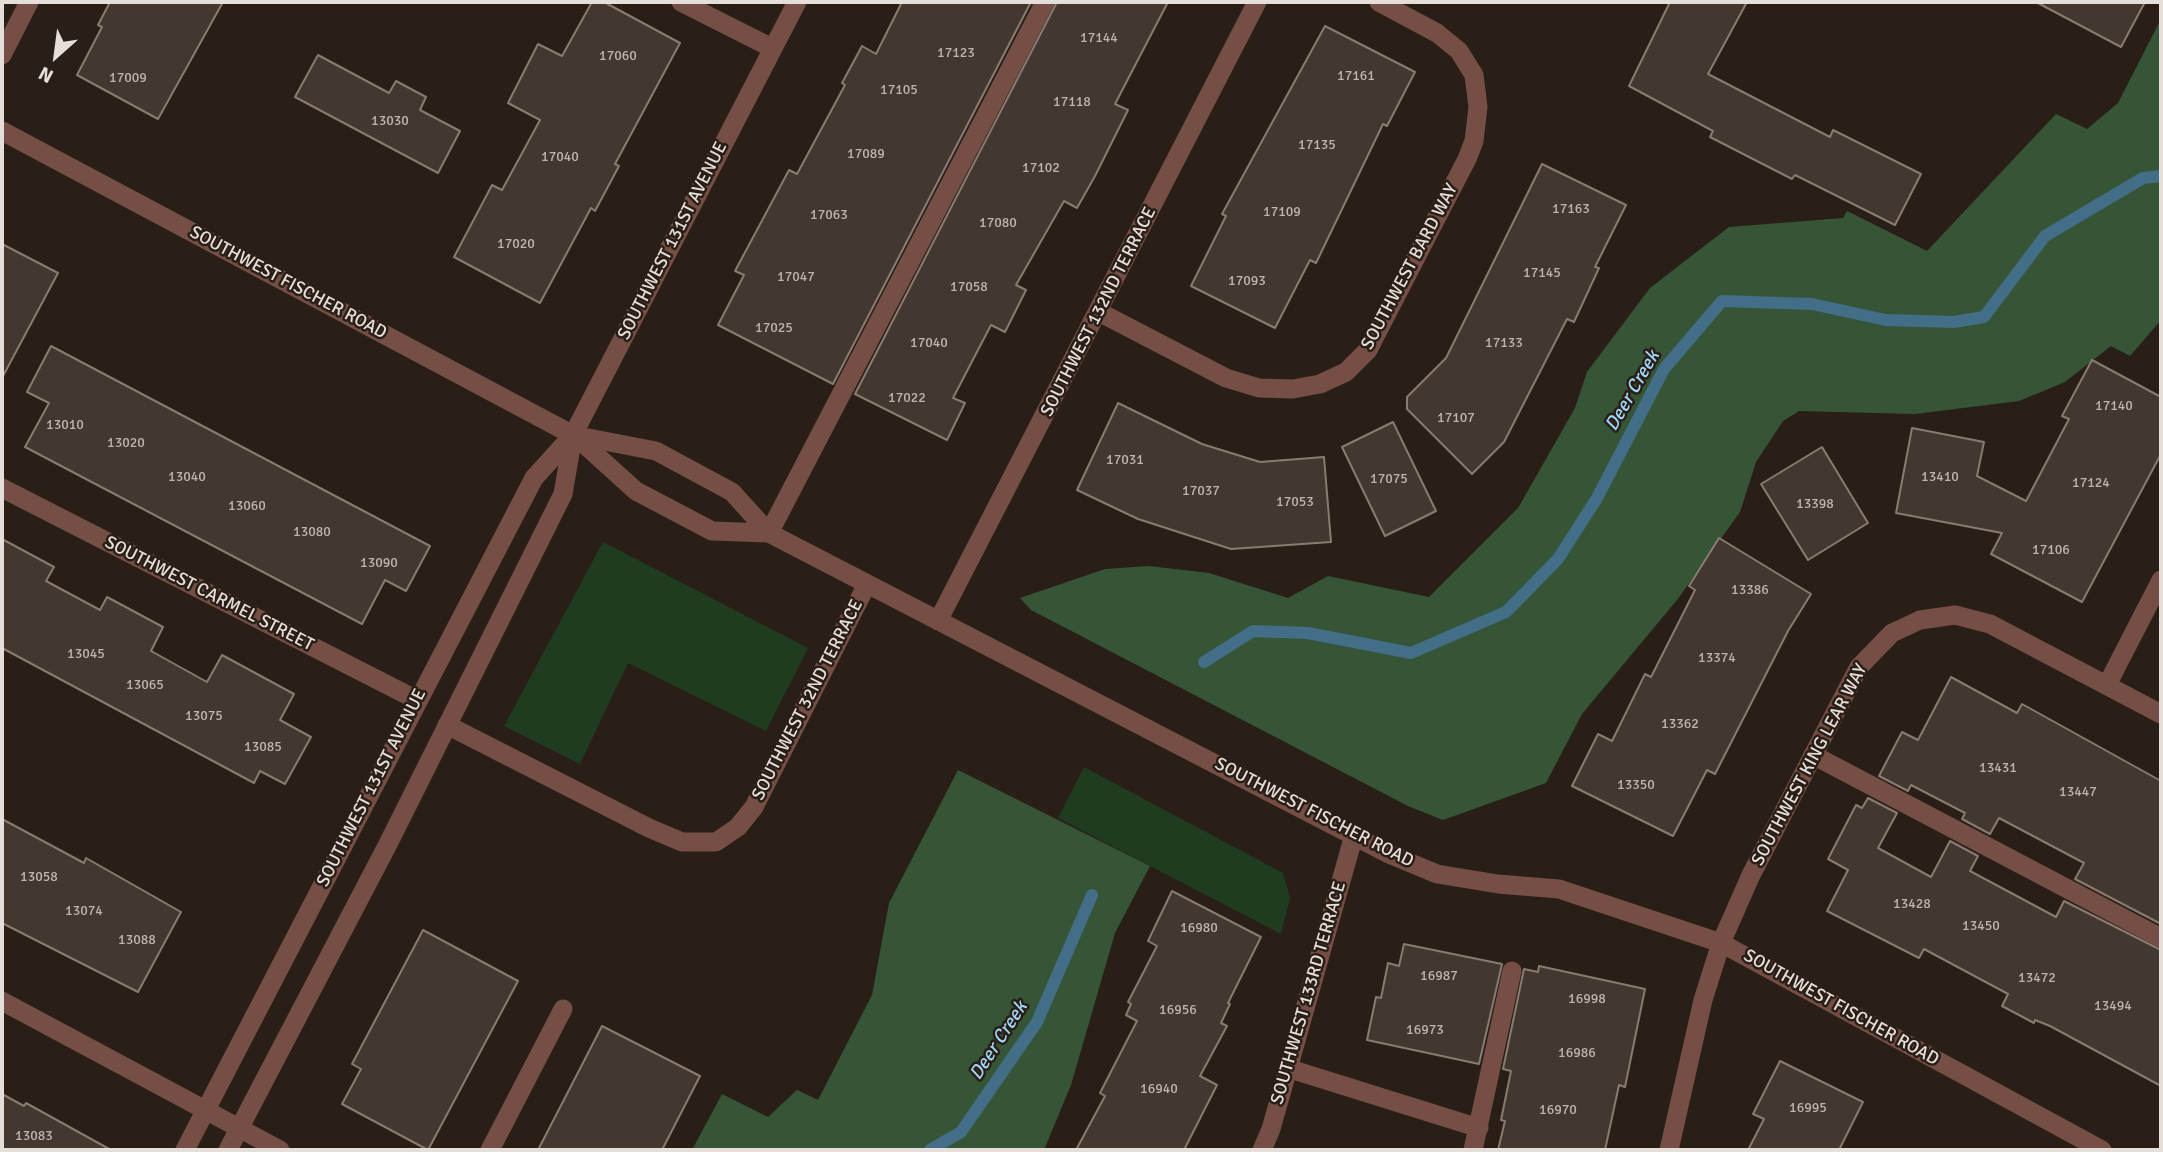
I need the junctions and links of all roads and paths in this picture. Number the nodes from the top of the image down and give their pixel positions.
1 (29, 2) edge
2 (681, 2) edge
3 (797, 2) edge
4 (1045, 2) edge
5 (1257, 2) edge
6 (1379, 2) edge
7 (772, 48) junction
8 (2, 55) edge
9 (2, 131) edge
10 (1099, 312) junction
11 (573, 435) junction
12 (2, 488) edge
13 (769, 533) junction
14 (2161, 580) edge
15 (867, 584) junction
16 (939, 621) junction
17 (2108, 685) junction
18 (417, 700) junction
19 (2161, 713) edge
20 (447, 725) junction
21 (1813, 755) junction
22 (1354, 835) junction
23 (2161, 938) edge
24 (1721, 943) junction
25 (1512, 971) dead end
26 (2, 1001) edge
27 (564, 1009) dead end
28 (1287, 1068) junction
29 (206, 1111) junction
30 (1479, 1128) junction
31 (239, 1129) junction
32 (186, 1150) edge
33 (228, 1150) edge
34 (280, 1150) edge
35 (490, 1150) edge
36 (1262, 1150) edge
37 (1473, 1150) edge
38 (1669, 1150) edge
39 (2102, 1150) edge

1 - 8 street
2 - 7 street
3 - 7 street, SOUTHWEST 131ST AVENUE
4 - 13 street
5 - 10 street, SOUTHWEST 132ND TERRACE
6 - 10 street, SOUTHWEST BARD WAY
7 - 11 street, SOUTHWEST 131ST AVENUE
9 - 11 street, SOUTHWEST FISCHER ROAD
10 - 16 street, SOUTHWEST 132ND TERRACE
11 - 13 street, SOUTHWEST FISCHER ROAD
11 - 13 street, SOUTHWEST FISCHER ROAD
11 - 18 street, SOUTHWEST 131ST AVENUE
11 - 20 street, SOUTHWEST 131ST AVENUE
12 - 18 street, SOUTHWEST CARMEL STREET
13 - 15 street, SOUTHWEST FISCHER ROAD
14 - 17 street
15 - 16 street, SOUTHWEST FISCHER ROAD
15 - 20 street, SOUTHWEST 32ND TERRACE
16 - 22 street, SOUTHWEST FISCHER ROAD
17 - 19 street, SOUTHWEST KING LEAR WAY
17 - 21 street, SOUTHWEST KING LEAR WAY
18 - 29 street, SOUTHWEST 131ST AVENUE
20 - 31 street, SOUTHWEST 131ST AVENUE
21 - 23 street
21 - 24 street, SOUTHWEST KING LEAR WAY
22 - 24 street, SOUTHWEST FISCHER ROAD
22 - 28 street, SOUTHWEST 133RD TERRACE
24 - 38 street, SOUTHWEST KING LEAR WAY
24 - 39 street, SOUTHWEST FISCHER ROAD
25 - 30 street
26 - 29 street
27 - 35 street
28 - 30 street
28 - 36 street, SOUTHWEST 133RD TERRACE
29 - 31 street
29 - 32 street, SOUTHWEST 131ST AVENUE
30 - 37 street
31 - 33 street, SOUTHWEST 131ST AVENUE
31 - 34 street

